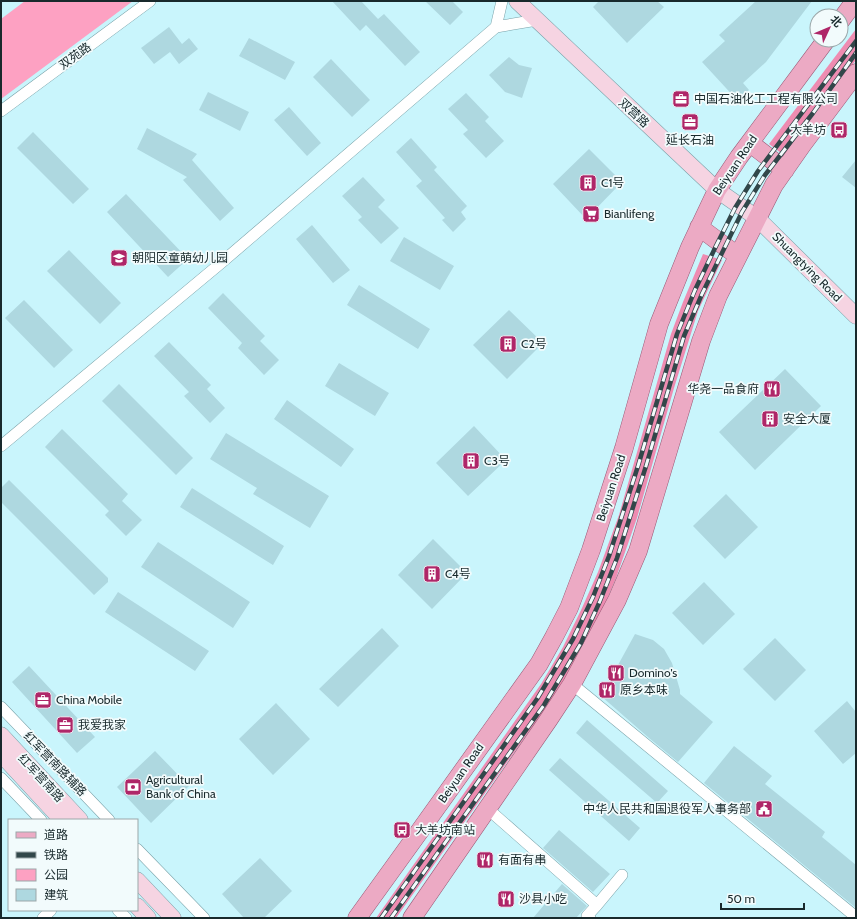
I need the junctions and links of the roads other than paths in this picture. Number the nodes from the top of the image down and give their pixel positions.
1 (150, 1) edge
2 (502, 1) edge
3 (517, 1) edge
4 (855, 1) edge
5 (849, 9) edge
6 (537, 20) junction
7 (496, 27) junction
8 (820, 48) edge
9 (856, 73) edge
10 (1, 111) edge
11 (750, 143) junction
12 (785, 170) junction
13 (717, 190) junction
14 (757, 218) junction
15 (699, 227) junction
16 (738, 256) junction
17 (856, 316) edge
18 (1, 446) edge
19 (572, 684) junction
20 (1, 707) edge
21 (1, 735) edge
22 (1, 754) edge
23 (1, 778) edge
24 (488, 809) junction
25 (40, 819) edge
26 (61, 819) edge
27 (79, 819) edge
28 (108, 819) edge
29 (138, 850) edge
30 (622, 875) dead end
31 (138, 881) edge
32 (597, 905) junction
33 (138, 907) edge
34 (51, 911) edge
35 (856, 917) edge
36 (43, 918) edge
37 (148, 918) edge
38 (173, 918) edge
39 (204, 918) edge
40 (357, 918) edge
41 (412, 918) edge
42 (590, 918) edge

1 - 10 street, 双苑路
2 - 7 street
3 - 6 street, 双营路
4 - 5 main road
6 - 7 street
6 - 13 street, 双营路
7 - 18 street
8 - 11 main road, Beiyuan Road
9 - 12 main road
11 - 12 main road
11 - 13 main road, Beiyuan Road
12 - 14 main road
13 - 14 street, 双营路
13 - 15 main road, Beiyuan Road
14 - 16 main road
14 - 17 street, Shuangtying Road
15 - 16 main road
15 - 40 main road, Beiyuan Road
16 - 19 main road
19 - 24 main road
19 - 35 street
20 - 28 street, 红军营南路辅路
21 - 27 street, 红军营南路
22 - 26 street, 红军营南路
23 - 25 street
24 - 32 street
24 - 41 main road
29 - 39 street
30 - 32 street
31 - 38 street
32 - 42 street
33 - 37 street
34 - 36 street

